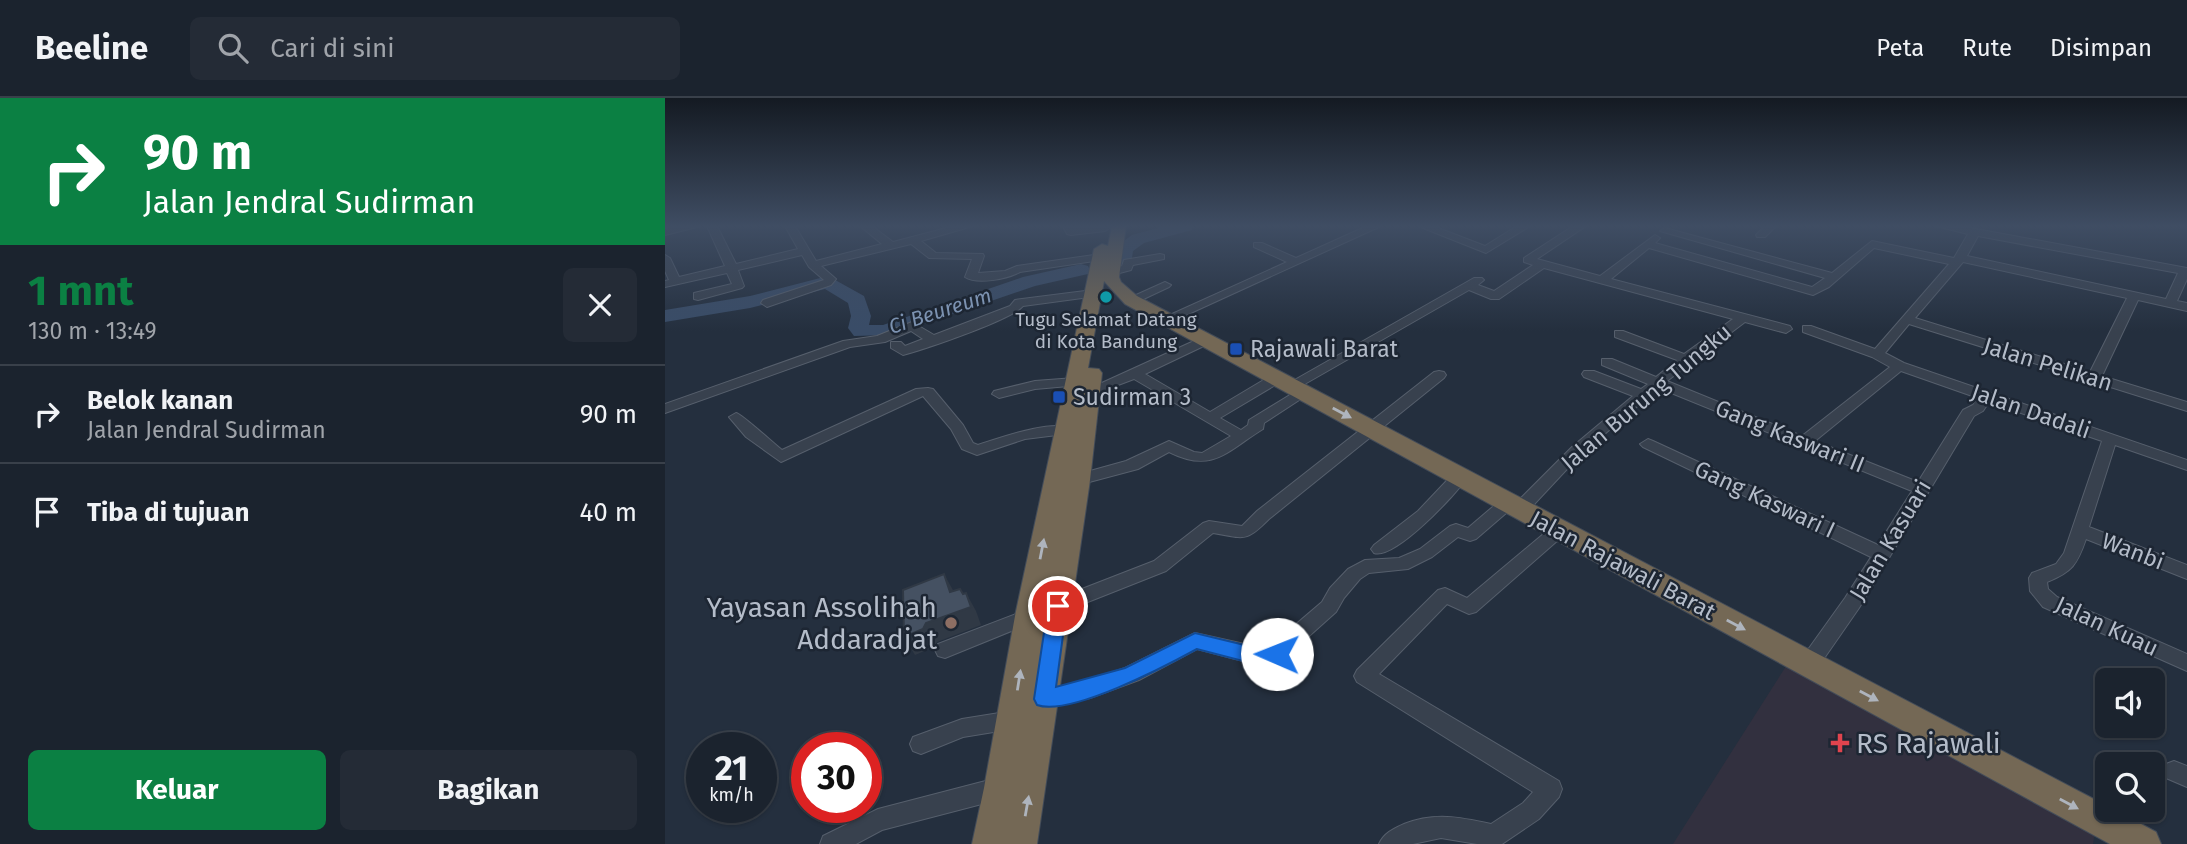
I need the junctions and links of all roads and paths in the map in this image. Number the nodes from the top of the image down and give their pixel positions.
1 (729, 261) edge
2 (760, 261) edge
3 (811, 261) edge
4 (829, 261) edge
5 (977, 261) edge
6 (1091, 261) edge
7 (1106, 261) edge
8 (1106, 261) edge
9 (1136, 261) edge
10 (1531, 261) edge
11 (1626, 261) edge
12 (1705, 261) edge
13 (1780, 261) edge
14 (1851, 261) edge
15 (1958, 261) edge
16 (1963, 261) edge
17 (2134, 261) edge
18 (1297, 262) edge
19 (1542, 264) junction
20 (813, 265) junction
21 (1105, 266) junction
22 (732, 267) junction
23 (1832, 276) junction
24 (2185, 276) edge
25 (669, 277) edge
26 (689, 278) junction
27 (1602, 280) junction
28 (1165, 285) dead end
29 (1093, 294) junction
30 (2134, 295) junction
31 (1131, 300) junction
32 (767, 303) dead end
33 (2170, 303) junction
34 (2187, 307) edge
35 (1743, 317) junction
36 (1167, 320) junction
37 (1909, 320) junction
38 (1786, 329) dead end
39 (1807, 329) dead end
40 (1619, 334) dead end
41 (933, 340) junction
42 (1205, 340) junction
43 (896, 345) dead end
44 (1877, 354) junction
45 (1686, 359) junction
46 (1607, 362) dead end
47 (1899, 366) junction
48 (1135, 374) junction
49 (1589, 374) dead end
50 (1439, 375) dead end
51 (2094, 379) junction
52 (1658, 382) junction
53 (1290, 386) junction
54 (1082, 387) junction
55 (999, 394) dead end
56 (1980, 394) junction
57 (1643, 395) junction
58 (2187, 407) edge
59 (665, 409) edge
60 (736, 417) dead end
61 (1210, 418) junction
62 (1065, 430) junction
63 (1372, 430) junction
64 (1243, 436) junction
65 (2110, 438) junction
66 (1805, 441) junction
67 (1648, 444) dead end
68 (2187, 465) edge
69 (1073, 466) junction
70 (1461, 477) junction
71 (1921, 489) junction
72 (1514, 506) junction
73 (1559, 530) junction
74 (2079, 530) junction
75 (1380, 549) dead end
76 (1881, 554) junction
77 (2187, 572) edge
78 (1043, 611) junction
79 (945, 650) dead end
80 (2187, 663) edge
81 (1809, 664) junction
82 (1044, 699) junction
83 (1012, 720) junction
84 (921, 744) dead end
85 (1001, 788) junction
86 (2107, 835) edge
87 (1497, 840) edge
88 (832, 844) edge
89 (989, 844) edge
90 (1020, 844) edge
91 (1391, 844) edge
92 (2144, 844) edge

1 - 22 street
2 - 22 street
3 - 20 street
4 - 20 street
5 - 21 street
6 - 21 street
7 - 21 highway
8 - 21 highway
9 - 21 street
10 - 19 street
11 - 27 street
12 - 23 street
13 - 23 street
14 - 23 street
15 - 37 street
16 - 30 street
17 - 24 street
18 - 36 street
19 - 27 street
19 - 53 street
20 - 32 street
21 - 29 highway
21 - 31 highway, Jalan Rajawali Barat
22 - 26 street
22 - 26 street
24 - 33 street
25 - 26 street
27 - 35 street
28 - 31 street
29 - 41 street
29 - 54 highway
30 - 33 street
30 - 51 street
31 - 36 highway, Jalan Rajawali Barat
31 - 54 highway
33 - 34 street
35 - 38 street
35 - 45 street, Jalan Burung Tungku
36 - 42 highway, Jalan Rajawali Barat
37 - 44 street
37 - 51 street, Jalan Pelikan
39 - 44 street, Jalan Dadali
40 - 45 street
41 - 43 street
41 - 59 street
42 - 48 street
42 - 53 highway, Jalan Rajawali Barat
44 - 47 street, Jalan Dadali
45 - 52 street, Jalan Burung Tungku
46 - 52 street, Gang Kaswari II
47 - 56 street, Jalan Dadali
47 - 66 street
48 - 54 street
48 - 61 street
49 - 57 street
50 - 63 street
51 - 58 street, Jalan Pelikan
52 - 57 street, Jalan Burung Tungku
52 - 66 street, Gang Kaswari II
53 - 61 street
53 -> 63 highway, Jalan Rajawali Barat
53 - 64 street
54 - 55 street
54 - 62 highway
54 - 69 highway
56 - 65 street, Jalan Dadali
56 - 71 street, Jalan Kasuari
57 - 72 street, Jalan Burung Tungku
60 - 62 street
61 - 64 street
62 - 69 highway
63 - 70 highway, Jalan Rajawali Barat
63 - 78 street
64 - 69 street
65 - 68 street, Jalan Dadali
65 - 74 street, Jalan Kuau
66 - 71 street, Gang Kaswari II
67 - 76 street, Gang Kaswari I
78 -> 69 highway
70 - 72 highway, Jalan Rajawali Barat
70 - 75 street
71 - 76 street, Jalan Kasuari
72 - 73 highway, Jalan Rajawali Barat
72 - 82 street, Jalan Burung Tungku
73 -> 81 highway, Jalan Rajawali Barat
73 - 87 street
74 - 77 street, Wanbi
74 - 80 street, Jalan Kuau
76 - 81 street, Jalan Kasuari
78 - 79 street
78 - 82 highway
83 -> 78 highway
81 -> 86 highway, Jalan Rajawali Barat
90 -> 82 highway
83 - 84 street
83 - 85 highway
85 - 88 street
85 - 89 highway
86 - 92 highway, Jalan Rajawali Barat
87 - 91 street

